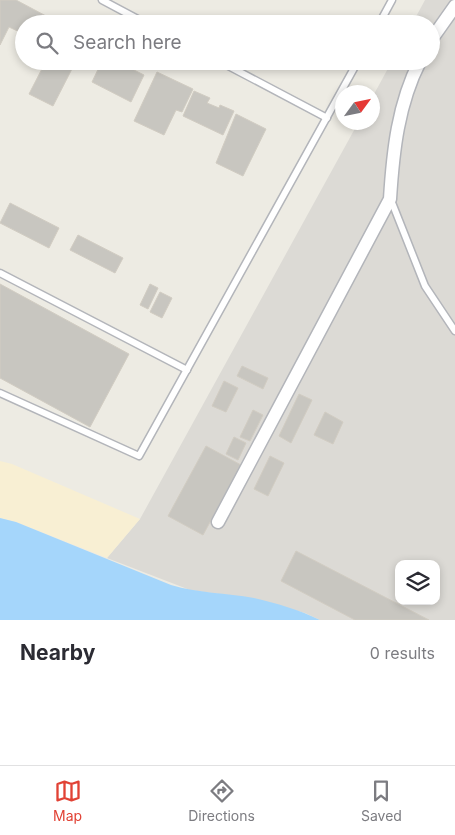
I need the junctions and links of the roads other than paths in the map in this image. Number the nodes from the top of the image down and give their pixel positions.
1 (102, 0) edge
2 (392, 0) edge
3 (455, 6) edge
4 (130, 15) edge
5 (384, 15) edge
6 (440, 27) edge
7 (236, 70) edge
8 (353, 70) edge
9 (416, 70) edge
10 (327, 118) junction
11 (390, 199) junction
12 (0, 274) edge
13 (455, 332) edge
14 (187, 370) junction
15 (0, 393) edge
16 (218, 522) dead end

1 - 4 lane
2 - 5 lane
3 - 6 street
7 - 10 lane
8 - 10 lane
9 - 11 street
10 - 14 lane
11 - 13 lane
11 - 16 street
12 - 14 lane
14 - 15 lane

